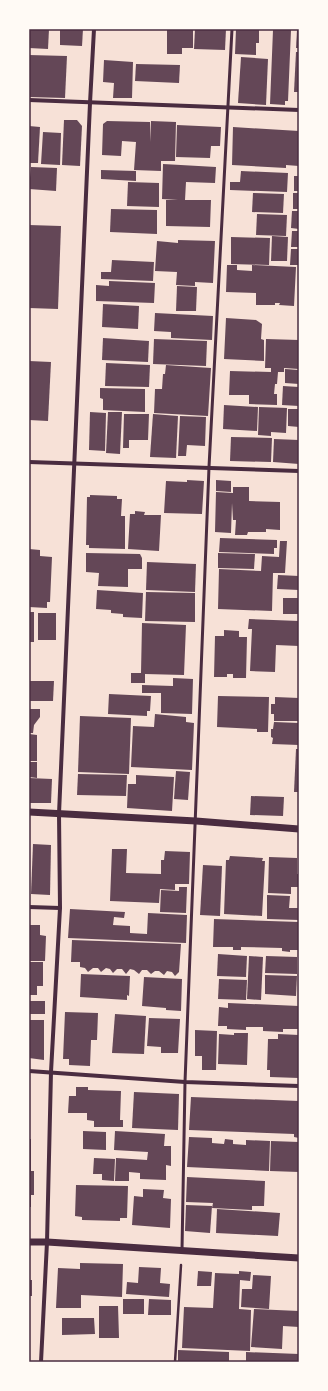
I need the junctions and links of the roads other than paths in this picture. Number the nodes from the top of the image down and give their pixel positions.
1 (94, 29) edge
2 (232, 29) edge
3 (29, 100) edge
4 (90, 103) junction
5 (228, 108) junction
6 (299, 110) edge
7 (29, 462) edge
8 (75, 463) junction
9 (209, 467) junction
10 (299, 471) edge
11 (29, 812) edge
12 (59, 814) junction
13 (196, 821) junction
14 (299, 829) edge
15 (29, 907) edge
16 (60, 908) junction
17 (29, 1071) edge
18 (51, 1072) junction
19 (185, 1082) junction
20 (299, 1086) edge
21 (29, 1242) edge
22 (46, 1242) junction
23 (182, 1250) junction
24 (299, 1258) edge
25 (41, 1362) edge

1 - 4 street
2 - 5 lane
3 - 4 street
4 - 5 street
4 - 8 street
5 - 6 street
5 - 9 lane
7 - 8 street
8 - 9 street
8 - 12 street
9 - 10 street
9 - 13 lane
11 - 12 street
12 - 13 street
12 - 16 street
13 - 14 street
13 - 19 lane
15 - 16 street
16 - 18 street
17 - 18 street
18 - 19 street
18 - 22 street
19 - 20 street
19 - 23 lane
21 - 22 street
22 - 23 street
22 - 25 street
23 - 24 street

